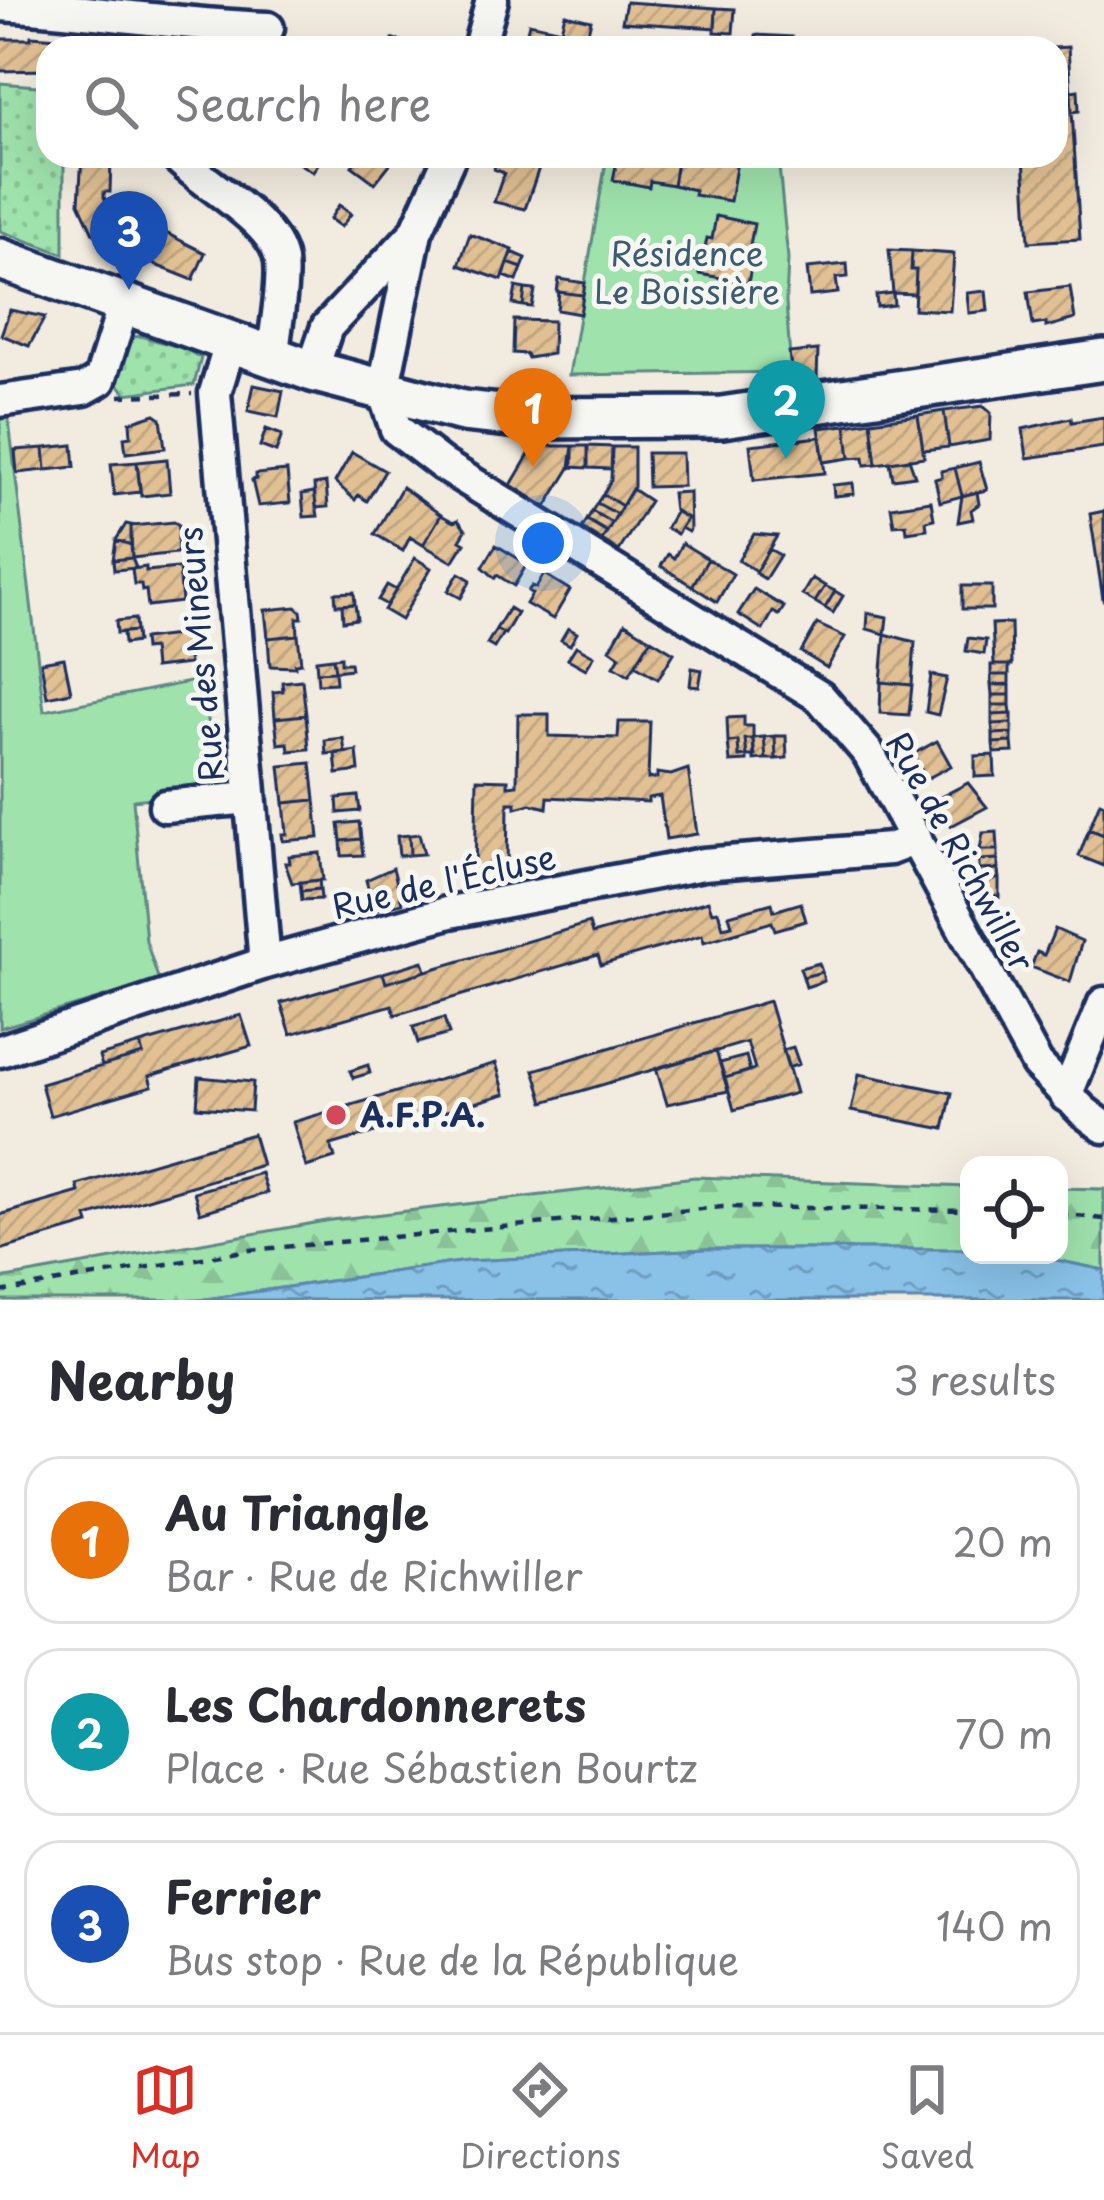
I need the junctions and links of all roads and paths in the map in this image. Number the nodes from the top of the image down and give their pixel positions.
1 (492, 0) edge
2 (0, 5) edge
3 (171, 24) edge
4 (268, 28) dead end
5 (482, 36) edge
6 (187, 168) edge
7 (445, 168) edge
8 (416, 232) junction
9 (0, 260) edge
10 (124, 304) junction
11 (248, 347) junction
12 (1104, 360) edge
13 (312, 370) junction
14 (84, 389) junction
15 (382, 391) junction
16 (215, 393) junction
17 (0, 400) edge
18 (250, 798) junction
19 (165, 806) dead end
20 (916, 839) junction
21 (265, 963) junction
22 (1104, 1004) edge
23 (0, 1051) edge
24 (1066, 1096) junction
25 (1104, 1126) edge
26 (960, 1210) edge
27 (1068, 1215) edge
28 (1104, 1219) edge
29 (0, 1292) edge

1 - 5 street
2 - 3 street
3 - 4 street
6 - 11 street, Rue des Mineurs
7 - 8 street
8 - 13 street
8 - 15 street
9 - 10 main road
10 - 11 main road
10 - 14 street
11 - 13 main road
11 - 16 street, Rue des Mineurs
12 - 15 main road
13 - 15 main road
14 - 16 path
14 - 17 street
15 - 20 street, Rue de Richwiller
16 - 18 street, Rue des Mineurs
18 - 19 street
18 - 21 street, Rue des Mineurs
20 - 21 street, Rue de l'Écluse
20 - 24 street, Rue de Richwiller
21 - 23 street, Rue de l'Écluse
22 - 24 street
24 - 25 street, Rue de Richwiller
26 - 29 path
27 - 28 path

